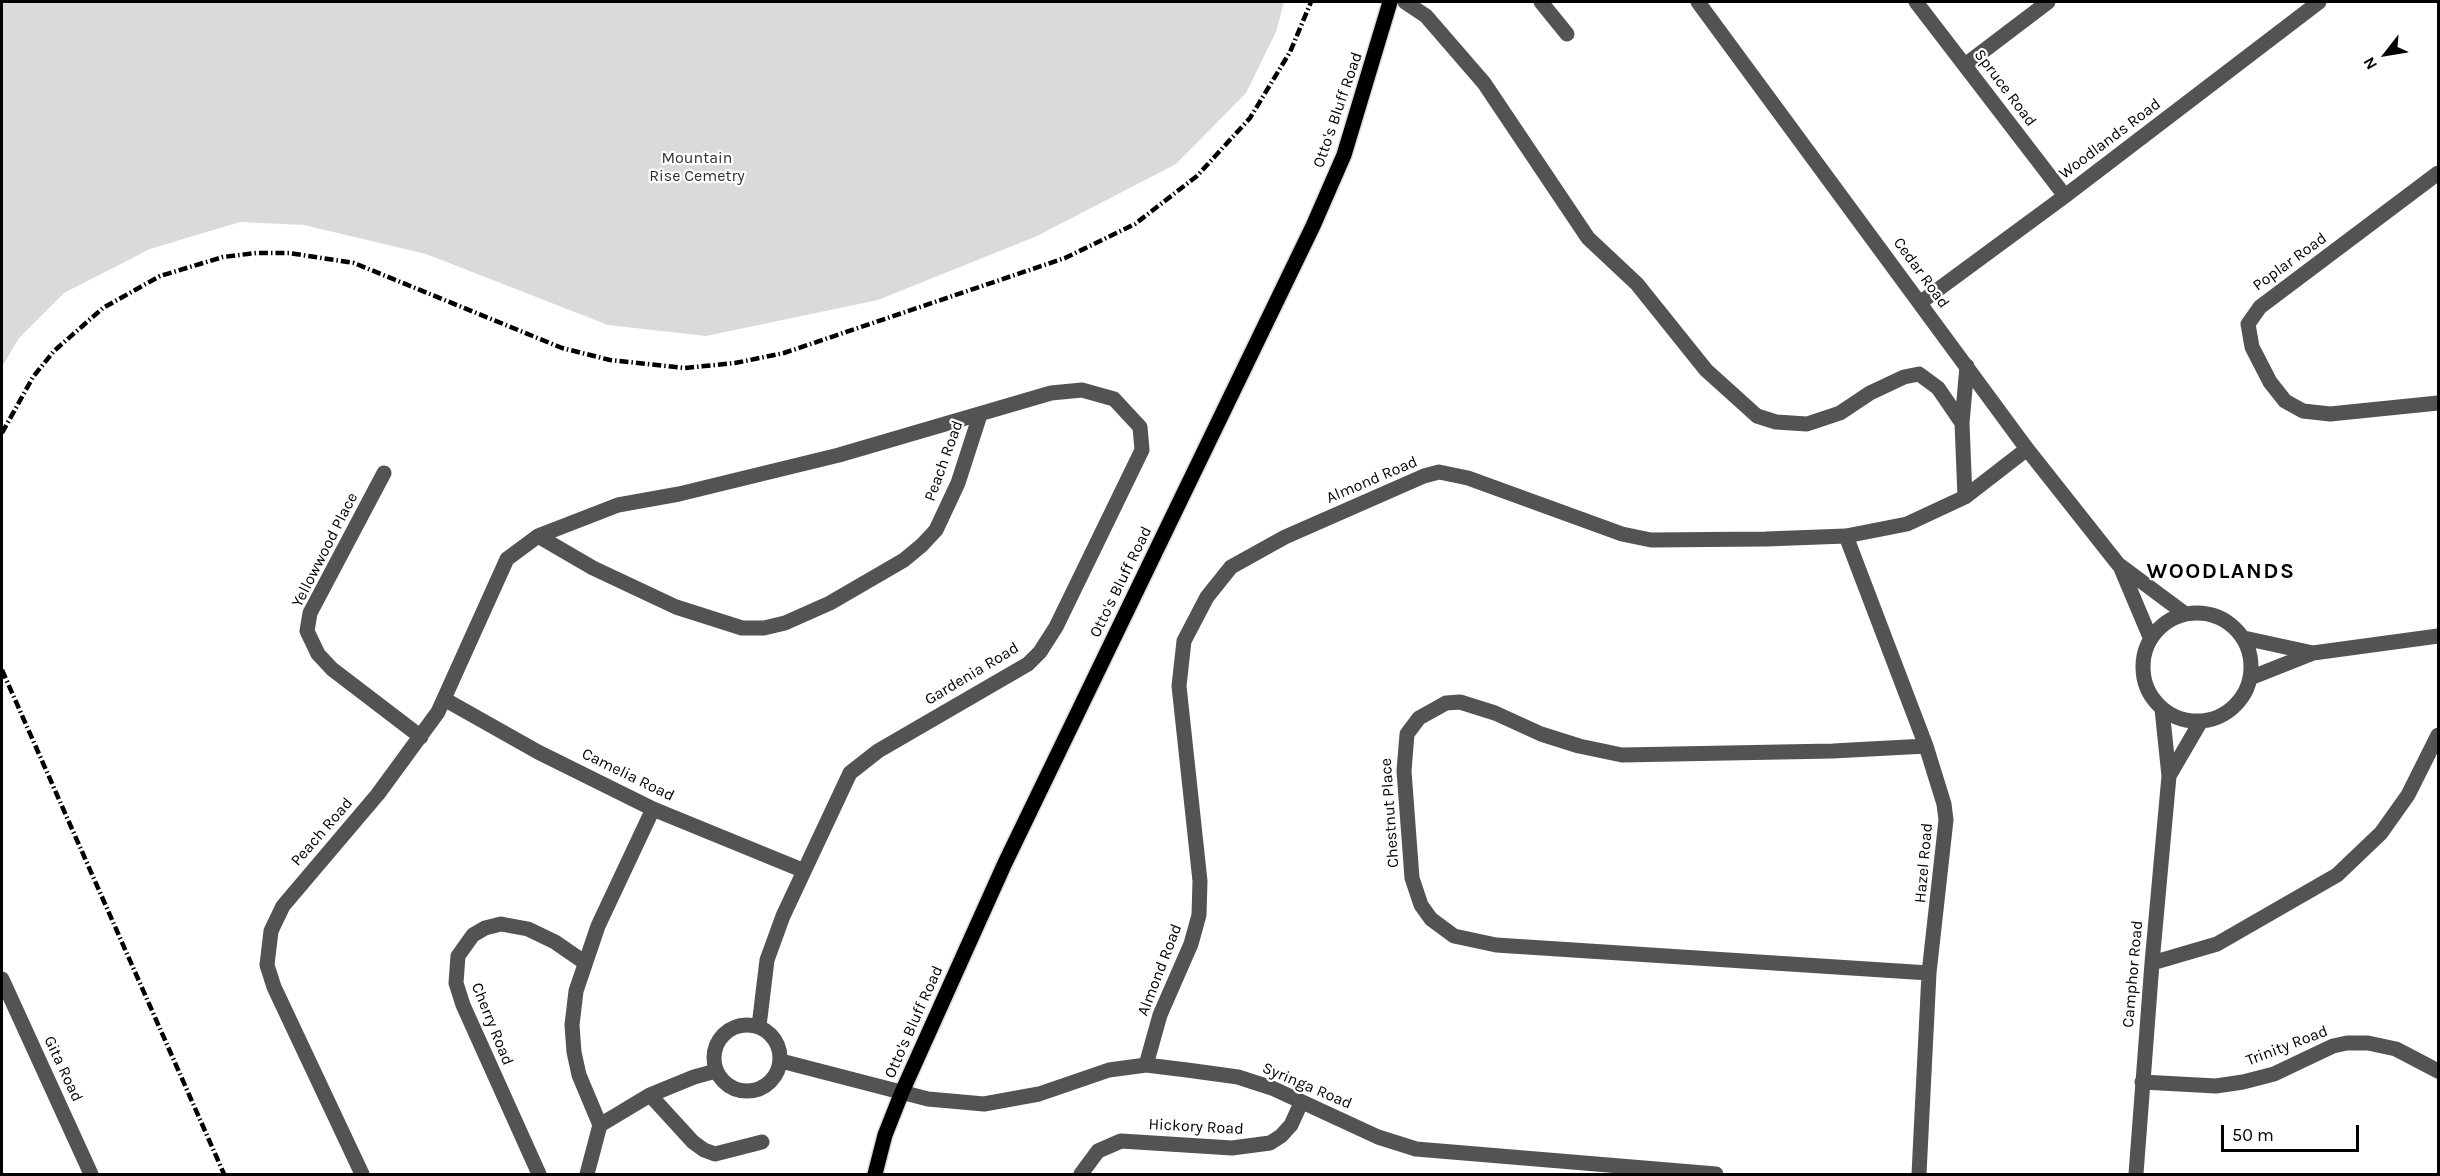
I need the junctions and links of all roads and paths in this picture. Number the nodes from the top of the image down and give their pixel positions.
1 (1390, 2) edge
2 (1405, 2) edge
3 (1540, 2) edge
4 (1698, 2) edge
5 (1916, 2) edge
6 (2048, 2) edge
7 (2319, 2) edge
8 (1567, 34) dead end
9 (1965, 65) junction
10 (2439, 172) edge
11 (2065, 196) junction
12 (1921, 302) junction
13 (1967, 366) junction
14 (2439, 403) edge
15 (980, 415) junction
16 (1962, 423) junction
17 (2027, 449) junction
18 (384, 473) dead end
19 (1965, 497) junction
20 (538, 536) junction
21 (1846, 536) junction
22 (2118, 564) junction
23 (2184, 613) junction
24 (2439, 636) edge
25 (2150, 637) junction
26 (2244, 638) junction
27 (2313, 653) junction
28 (2250, 678) junction
29 (444, 699) junction
30 (2162, 709) junction
31 (2201, 721) junction
32 (2439, 735) edge
33 (422, 737) junction
34 (1926, 746) junction
35 (2169, 776) junction
36 (653, 809) junction
37 (802, 870) junction
38 (584, 962) junction
39 (2152, 963) junction
40 (1929, 973) junction
41 (2, 979) edge
42 (759, 1026) junction
43 (781, 1061) junction
44 (1146, 1065) junction
45 (716, 1071) junction
46 (2439, 1071) edge
47 (2142, 1082) junction
48 (902, 1092) junction
49 (650, 1095) junction
50 (1301, 1102) junction
51 (600, 1125) junction
52 (762, 1142) dead end
53 (91, 1174) edge
54 (362, 1174) edge
55 (539, 1174) edge
56 (587, 1174) edge
57 (876, 1174) edge
58 (1081, 1174) edge
59 (1707, 1174) edge
60 (1919, 1174) edge
61 (2136, 1174) edge

1 - 48 main road, Otto's Bluff Road
2 - 16 street
3 - 8 street
4 - 12 street, Cedar Road
5 - 9 street, Spruce Road
6 - 9 street
7 - 11 street, Woodlands Road
9 - 11 street, Spruce Road
10 - 14 street, Poplar Road
11 - 12 street, Woodlands Road
12 - 13 street, Cedar Road
13 - 16 street
13 - 17 street, Cedar Road
15 - 20 street, Peach Road
15 - 20 street, Peach Road
15 - 37 street, Gardenia Road
16 - 19 street
17 - 19 street, Almond Road
17 - 22 street, Cedar Road
18 - 33 street, Yellowwood Place
19 - 21 street, Almond Road
20 - 29 street, Peach Road
21 - 34 street, Hazel Road
21 - 44 street, Almond Road
22 - 23 street, Cedar Road
22 - 25 street, Cedar Road
23 - 25 street
23 - 26 street
24 - 27 street
25 - 30 street
26 - 27 street
26 - 28 street
27 - 28 street
28 - 31 street
29 - 33 street, Peach Road
29 - 36 street, Camelia Road
30 - 31 street
30 - 35 street, Camphor Road
31 - 35 street, Camphor Road
32 - 39 street
33 - 54 street, Peach Road
34 - 40 street, Hazel Road
34 - 40 street, Chestnut Place
35 - 39 street, Camphor Road
36 - 37 street, Camelia Road
36 - 38 street
37 - 42 street, Gardenia Road
38 - 51 street
38 - 55 street, Cherry Road
39 - 47 street, Camphor Road
40 - 60 street, Hazel Road
41 - 53 street, Gita Road
42 - 43 street
42 - 45 street
43 - 45 street
43 - 48 street, Syringa Road
44 - 48 street, Syringa Road
44 - 50 street, Syringa Road
45 - 49 street
46 - 47 street, Trinity Road
47 - 61 street, Camphor Road
48 - 57 main road, Otto's Bluff Road
49 - 51 street
49 - 52 street
50 - 58 street, Hickory Road
50 - 59 street, Syringa Road
51 - 56 street

